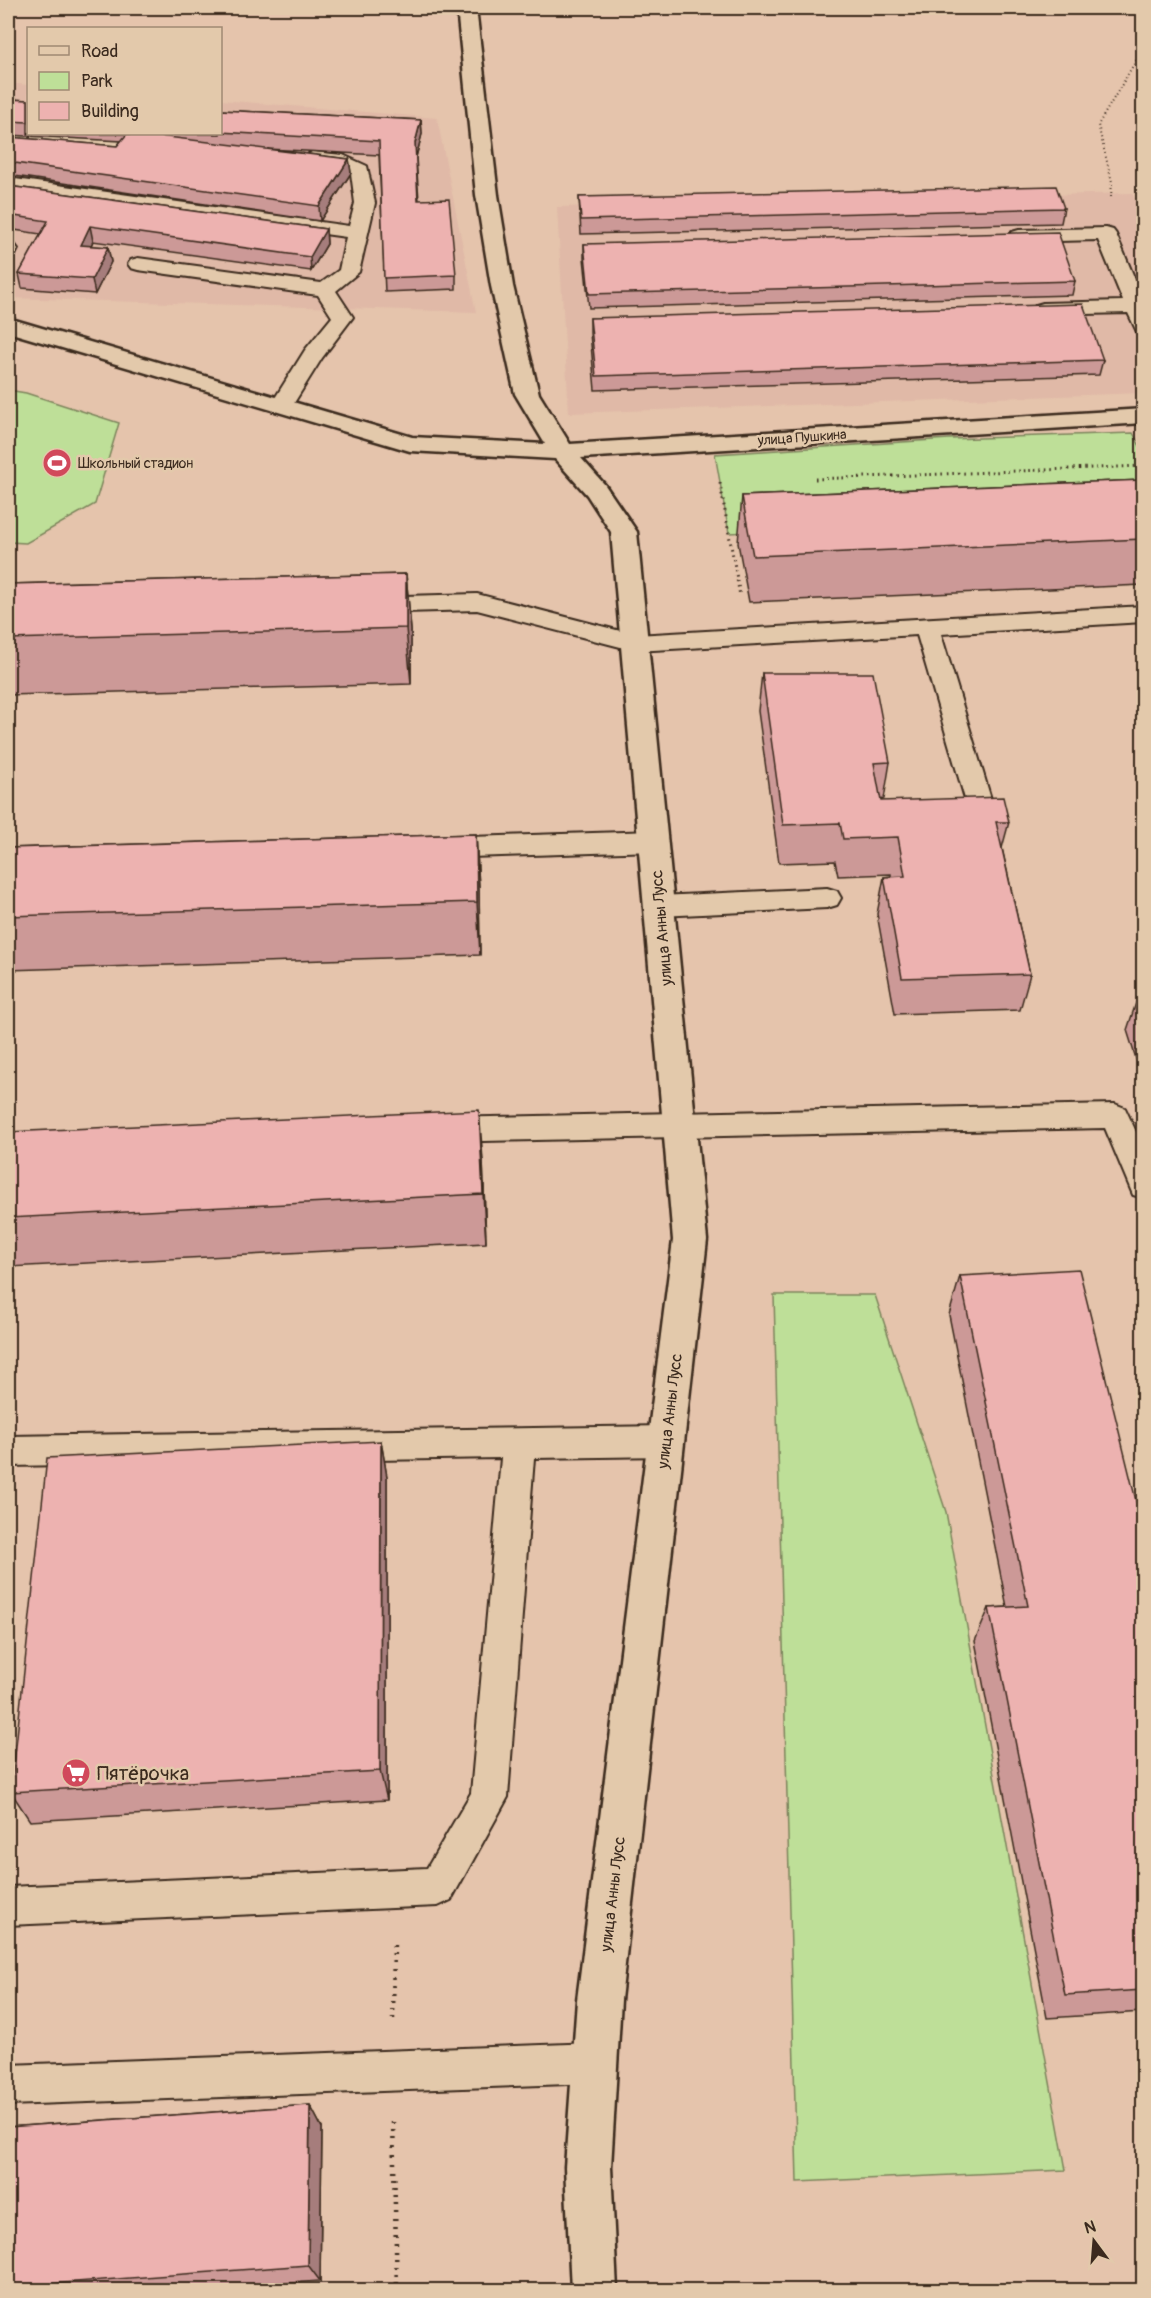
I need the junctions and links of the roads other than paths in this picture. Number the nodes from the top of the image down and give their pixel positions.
1 (466, 8) edge
2 (8, 139) edge
3 (177, 148) edge
4 (290, 156) edge
5 (8, 184) edge
6 (358, 233) junction
7 (999, 236) edge
8 (138, 264) dead end
9 (325, 290) junction
10 (1028, 310) edge
11 (1140, 316) edge
12 (8, 325) edge
13 (281, 406) junction
14 (1143, 416) edge
15 (562, 452) junction
16 (348, 606) edge
17 (1143, 614) edge
18 (927, 627) junction
19 (636, 643) junction
20 (978, 799) edge
21 (654, 841) junction
22 (414, 848) edge
23 (827, 898) dead end
24 (659, 906) junction
25 (679, 1125) junction
26 (415, 1130) edge
27 (1143, 1186) edge
28 (666, 1441) junction
29 (519, 1443) junction
30 (8, 1451) edge
31 (8, 1906) edge
32 (595, 2063) junction
33 (8, 2085) edge
34 (594, 2290) edge

1 - 15 street
2 - 3 lane
4 - 6 lane
5 - 6 lane
6 - 9 lane
7 - 11 lane
8 - 9 lane
9 - 13 lane
10 - 11 lane
12 - 13 street, улица Пушкина
13 - 15 street, улица Пушкина
14 - 15 street, улица Пушкина
15 - 19 street, улица Анны Лусс
16 - 19 lane
17 - 18 lane
18 - 19 lane
18 - 20 lane
19 - 21 street, улица Анны Лусс
21 - 22 lane
21 - 24 street, улица Анны Лусс
23 - 24 lane
24 - 25 street, улица Анны Лусс
25 - 26 lane
25 - 27 lane
25 - 28 street, улица Анны Лусс
28 - 29 lane
28 - 32 street, улица Анны Лусс
29 - 30 lane
29 - 31 lane
32 - 33 lane
32 - 34 street, улица Анны Лусс

